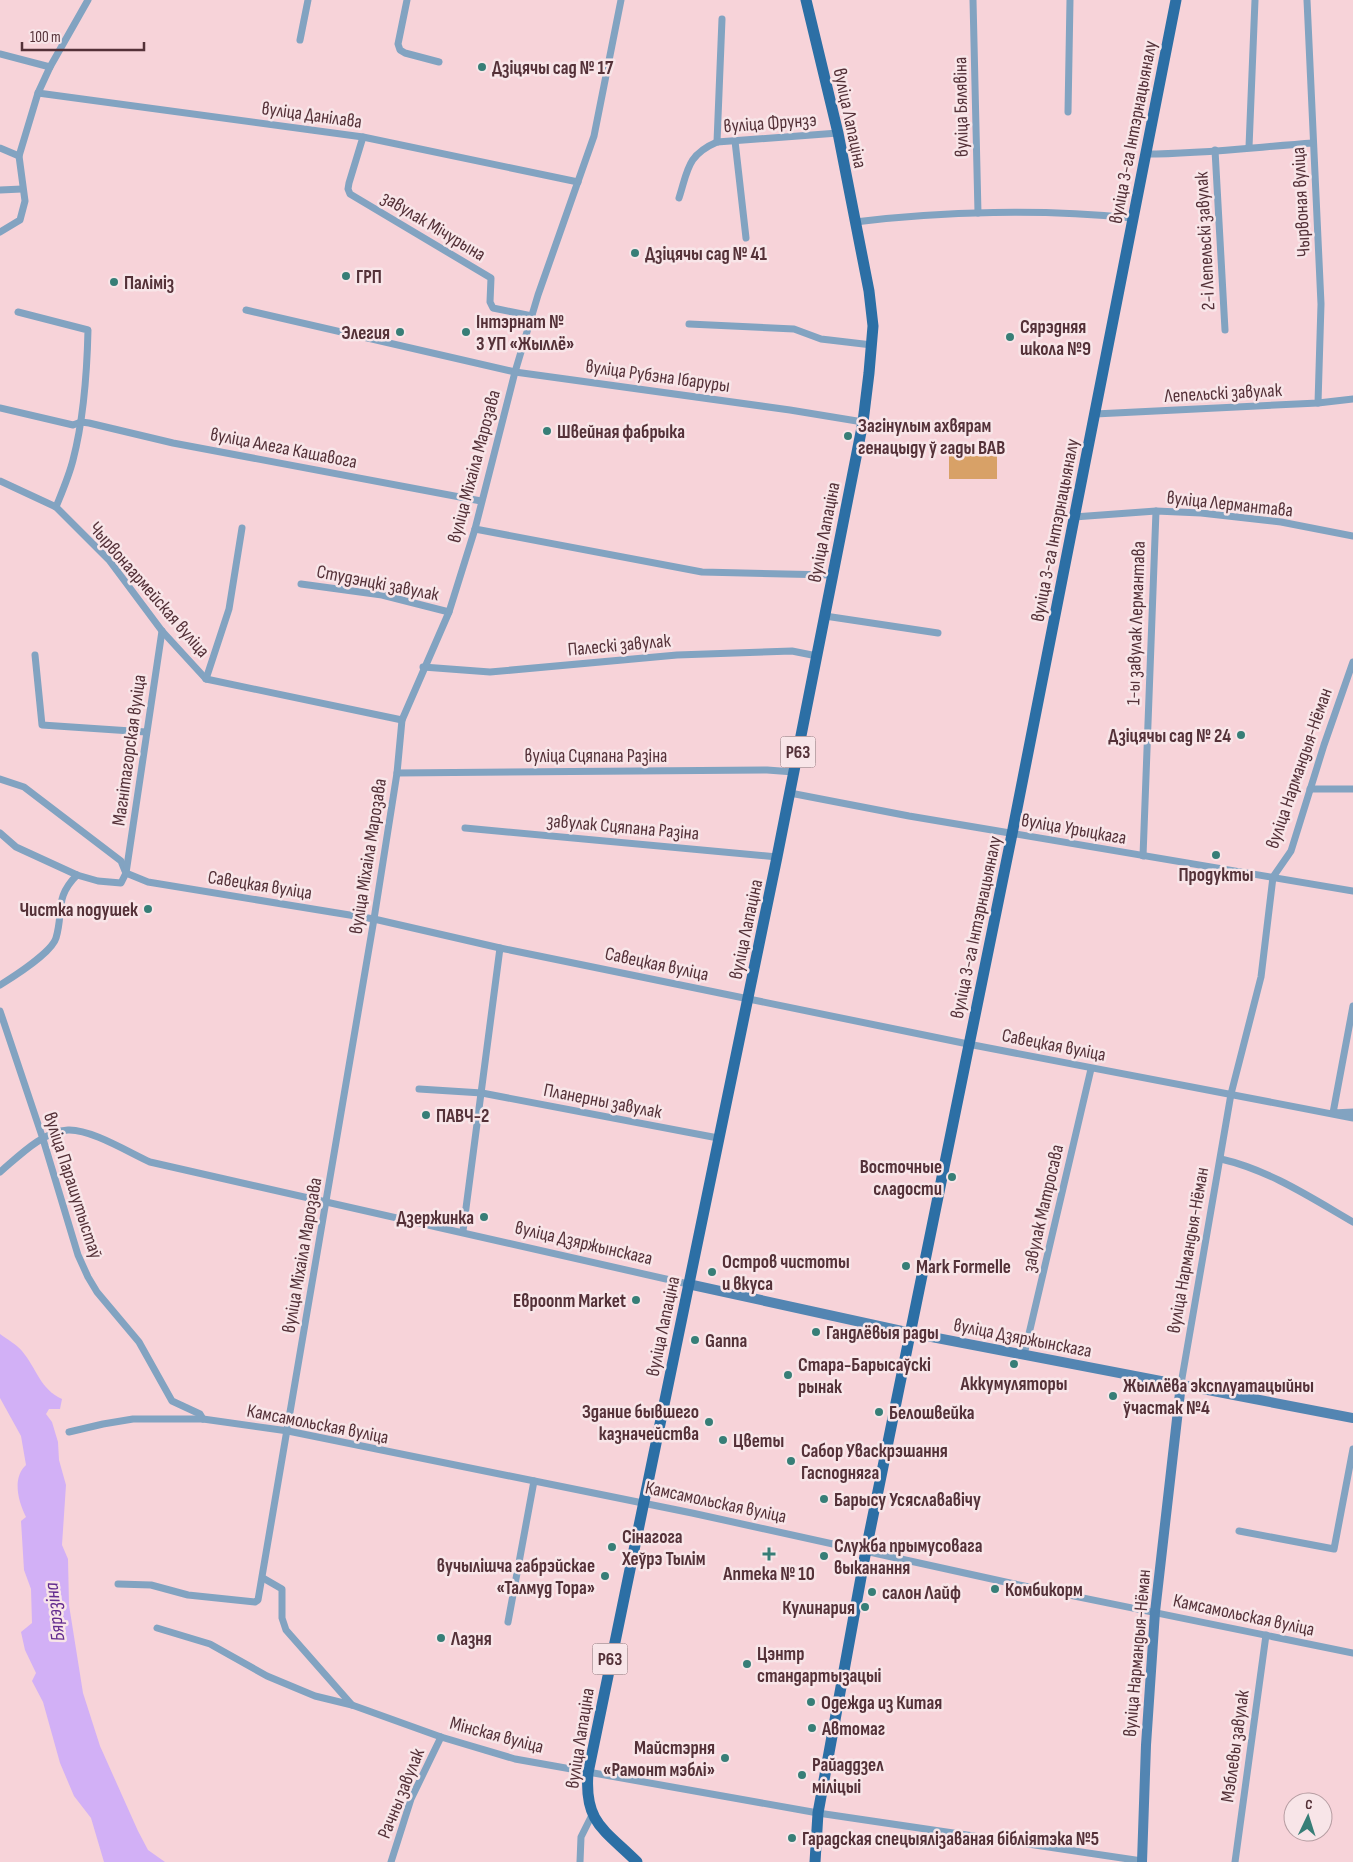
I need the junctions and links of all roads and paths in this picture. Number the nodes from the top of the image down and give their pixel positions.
1 (88, 0) edge
2 (308, 0) edge
3 (407, 0) edge
4 (621, 0) edge
5 (806, 0) edge
6 (973, 0) edge
7 (1070, 0) edge
8 (1176, 0) edge
9 (1255, 0) edge
10 (1307, 0) edge
11 (722, 19) dead end
12 (300, 40) dead end
13 (0, 54) edge
14 (439, 62) dead end
15 (50, 67) junction
16 (38, 93) junction
17 (1068, 112) dead end
18 (838, 134) junction
19 (363, 138) junction
20 (717, 142) junction
21 (735, 142) junction
22 (1313, 144) junction
23 (1249, 147) junction
24 (0, 148) edge
25 (1215, 150) junction
26 (1146, 154) junction
27 (19, 156) junction
28 (578, 182) junction
29 (22, 189) junction
30 (0, 190) edge
31 (679, 198) dead end
32 (978, 213) junction
33 (1132, 218) junction
34 (855, 222) junction
35 (0, 232) edge
36 (746, 238) dead end
37 (246, 310) dead end
38 (18, 312) dead end
39 (532, 316) junction
40 (689, 324) dead end
41 (1225, 330) dead end
42 (872, 345) junction
43 (515, 372) junction
44 (1353, 399) edge
45 (1318, 403) junction
46 (0, 408) edge
47 (1095, 414) junction
48 (81, 422) junction
49 (863, 422) junction
50 (0, 481) edge
51 (481, 501) junction
52 (56, 508) junction
53 (1156, 512) junction
54 (1074, 517) junction
55 (242, 528) dead end
56 (475, 529) junction
57 (1353, 536) edge
58 (832, 575) junction
59 (300, 584) dead end
60 (449, 612) junction
61 (825, 616) junction
62 (162, 631) junction
63 (938, 633) dead end
64 (35, 655) dead end
65 (816, 656) junction
66 (1353, 662) edge
67 (424, 667) junction
68 (206, 679) junction
69 (402, 720) junction
70 (146, 732) junction
71 (794, 772) junction
72 (397, 773) junction
73 (0, 778) edge
74 (1310, 789) junction
75 (1353, 789) edge
76 (790, 792) junction
77 (465, 828) dead end
78 (0, 833) edge
79 (1012, 834) junction
80 (1143, 856) junction
81 (777, 857) junction
82 (78, 874) junction
83 (126, 874) junction
84 (1273, 877) junction
85 (1353, 891) edge
86 (374, 919) junction
87 (500, 948) junction
88 (0, 985) edge
89 (748, 999) junction
90 (1353, 1006) edge
91 (0, 1011) edge
92 (968, 1044) junction
93 (1091, 1069) junction
94 (419, 1089) dead end
95 (482, 1093) junction
96 (1231, 1094) junction
97 (1353, 1112) edge
98 (1333, 1113) junction
99 (1353, 1118) edge
100 (718, 1138) junction
101 (43, 1139) junction
102 (1221, 1159) junction
103 (0, 1172) edge
104 (327, 1202) junction
105 (1353, 1222) edge
106 (463, 1231) junction
107 (688, 1284) junction
108 (910, 1334) junction
109 (1024, 1355) junction
110 (1181, 1384) junction
111 (203, 1418) junction
112 (1353, 1418) edge
113 (288, 1431) junction
114 (69, 1432) dead end
115 (1353, 1448) edge
116 (534, 1481) junction
117 (642, 1502) junction
118 (1239, 1531) dead end
119 (866, 1550) junction
120 (264, 1578) junction
121 (118, 1584) dead end
122 (1155, 1612) junction
123 (508, 1622) dead end
124 (157, 1628) dead end
125 (1266, 1635) junction
126 (1353, 1653) edge
127 (352, 1705) junction
128 (441, 1737) junction
129 (588, 1773) junction
130 (818, 1813) junction
131 (592, 1815) junction
132 (391, 1862) edge
133 (580, 1862) edge
134 (637, 1862) edge
135 (815, 1862) edge
136 (1142, 1862) edge
137 (1235, 1862) edge

1 - 15 street
2 - 12 street
3 - 14 street
4 - 28 street, вуліца Міхаіла Марозава
5 - 18 main road, вуліца Лапаціна / Р63
6 - 32 street, вуліца Бялявіна
7 - 17 street
8 - 26 main road, вуліца 3-га Інтэрнацыяналу
9 - 23 street
10 - 22 street, Чырвоная вуліца
11 - 20 street
13 - 15 street
15 - 16 street
16 - 19 street, вуліца Данілава
16 - 27 street
18 - 21 street, вуліца Фрунзэ
18 - 34 main road, вуліца Лапаціна / Р63
19 - 28 street, вуліца Данілава
19 - 39 street, завулак Мічурына
20 - 21 street, вуліца Фрунзэ
20 - 31 street, вуліца Фрунзэ
21 - 36 street
22 - 23 street
22 - 45 street, Чырвоная вуліца
23 - 25 street
24 - 27 street
25 - 26 street
25 - 41 street, 2-і Лепельскі завулак
26 - 33 main road, вуліца 3-га Інтэрнацыяналу
27 - 29 street
28 - 39 street, вуліца Міхаіла Марозава
29 - 30 street
29 - 35 street
32 - 33 street
32 - 34 street
33 - 47 main road, вуліца 3-га Інтэрнацыяналу
34 - 42 main road, вуліца Лапаціна / Р63
37 - 43 street, вуліца Рубэна Ібаруры
38 - 48 street
39 - 43 street, вуліца Міхаіла Марозава
40 - 42 street
42 - 49 main road, вуліца Лапаціна / Р63
43 - 49 street, вуліца Рубэна Ібаруры
43 - 51 street, вуліца Міхаіла Марозава
44 - 45 street, Лепельскі завулак
45 - 47 street, Лепельскі завулак
46 - 48 street, вуліца Алега Кашавога
47 - 54 main road, вуліца 3-га Інтэрнацыяналу
48 - 51 street, вуліца Алега Кашавога
48 - 52 street
49 - 58 main road, вуліца Лапаціна / Р63
50 - 52 street, Чырвонаармейская вуліца
51 - 56 street, вуліца Міхаіла Марозава
52 - 62 street, Чырвонаармейская вуліца
53 - 54 street, вуліца Лермантава
53 - 57 street, вуліца Лермантава
53 - 80 street, 1-ы завулак Лермантава
54 - 79 main road, вуліца 3-га Інтэрнацыяналу
55 - 68 street
56 - 58 street
56 - 60 street, вуліца Міхаіла Марозава
58 - 61 main road, вуліца Лапаціна / Р63
59 - 60 street, Студэнцкі завулак
60 - 67 street, вуліца Міхаіла Марозава
61 - 63 street
61 - 65 main road, вуліца Лапаціна / Р63
62 - 68 street, Чырвонаармейская вуліца
62 - 70 street, Магнітагорская вуліца
64 - 70 street
65 - 67 street, Палескі завулак
65 - 71 main road, вуліца Лапаціна / Р63
66 - 74 street, вуліца Нармандыя-Нёман
67 - 69 street, вуліца Міхаіла Марозава
68 - 69 street, Чырвонаармейская вуліца
69 - 72 street, вуліца Міхаіла Марозава
70 - 83 street, Магнітагорская вуліца
71 - 72 street, вуліца Сцяпана Разіна
71 - 76 main road, вуліца Лапаціна / Р63
72 - 86 street, вуліца Міхаіла Марозава
73 - 83 street
74 - 75 street
74 - 84 street, вуліца Нармандыя-Нёман
76 - 79 street, вуліца Урыцкага
76 - 81 main road, вуліца Лапаціна / Р63
77 - 81 street, завулак Сцяпана Разіна
78 - 82 street
79 - 80 street, вуліца Урыцкага
79 - 92 main road, вуліца 3-га Інтэрнацыяналу
80 - 84 street, вуліца Урыцкага
81 - 89 main road, вуліца Лапаціна / Р63
82 - 83 street
82 - 88 street
83 - 86 street, Савецкая вуліца
84 - 85 street, вуліца Урыцкага
84 - 96 street, вуліца Нармандыя-Нёман
86 - 87 street, Савецкая вуліца
86 - 104 street, вуліца Міхаіла Марозава
87 - 89 street, Савецкая вуліца
87 - 95 street
89 - 92 street, Савецкая вуліца
89 - 100 main road, вуліца Лапаціна / Р63
90 - 98 street
91 - 101 street, вуліца Парашутыстаў
92 - 93 street, Савецкая вуліца
92 - 108 main road, вуліца 3-га Інтэрнацыяналу
93 - 96 street, Савецкая вуліца
93 - 109 street, завулак Матросава
94 - 95 street, Планерны завулак
95 - 100 street, Планерны завулак
95 - 106 street
96 - 98 street, Савецкая вуліца
96 - 102 street, вуліца Нармандыя-Нёман
97 - 98 street
98 - 99 street, Савецкая вуліца
100 - 107 main road, вуліца Лапаціна / Р63
101 - 103 street, вуліца Дзяржынскага
101 - 104 street, вуліца Дзяржынскага
101 - 111 street, вуліца Парашутыстаў
102 - 105 street
102 - 110 street, вуліца Нармандыя-Нёман
104 - 106 street, вуліца Дзяржынскага
104 - 113 street, вуліца Міхаіла Марозава
106 - 107 street, вуліца Дзяржынскага
107 - 108 street, вуліца Дзяржынскага
107 - 117 main road, вуліца Лапаціна / Р63
108 - 109 street, вуліца Дзяржынскага
108 - 119 main road, вуліца 3-га Інтэрнацыяналу
109 - 110 street, вуліца Дзяржынскага
110 - 112 street, вуліца Дзяржынскага
110 - 122 street, вуліца Нармандыя-Нёман
111 - 113 street, Камсамольская вуліца
111 - 114 street, Камсамольская вуліца
113 - 116 street, Камсамольская вуліца
113 - 120 street, вуліца Міхаіла Марозава
115 - 118 street
116 - 117 street, Камсамольская вуліца
116 - 123 street
117 - 119 street, Камсамольская вуліца
117 - 129 main road, вуліца Лапаціна / Р63
119 - 122 street, Камсамольская вуліца
119 - 130 main road, вуліца 3-га Інтэрнацыяналу
120 - 121 street, вуліца Міхаіла Марозава
120 - 127 street
122 - 125 street, Камсамольская вуліца
122 - 136 street, вуліца Нармандыя-Нёман
124 - 127 street, Мінская вуліца
125 - 126 street, Камсамольская вуліца
125 - 137 street, Мэблевы завулак
127 - 128 street, Мінская вуліца
128 - 129 street, Мінская вуліца
128 - 132 street, Рачны завулак
129 - 130 street, Мінская вуліца
129 - 131 main road, вуліца Лапаціна / Р63
130 - 135 main road, вуліца 3-га Інтэрнацыяналу
130 - 136 street, Мінская вуліца
131 - 133 street, вуліца Лапаціна
131 - 134 main road

